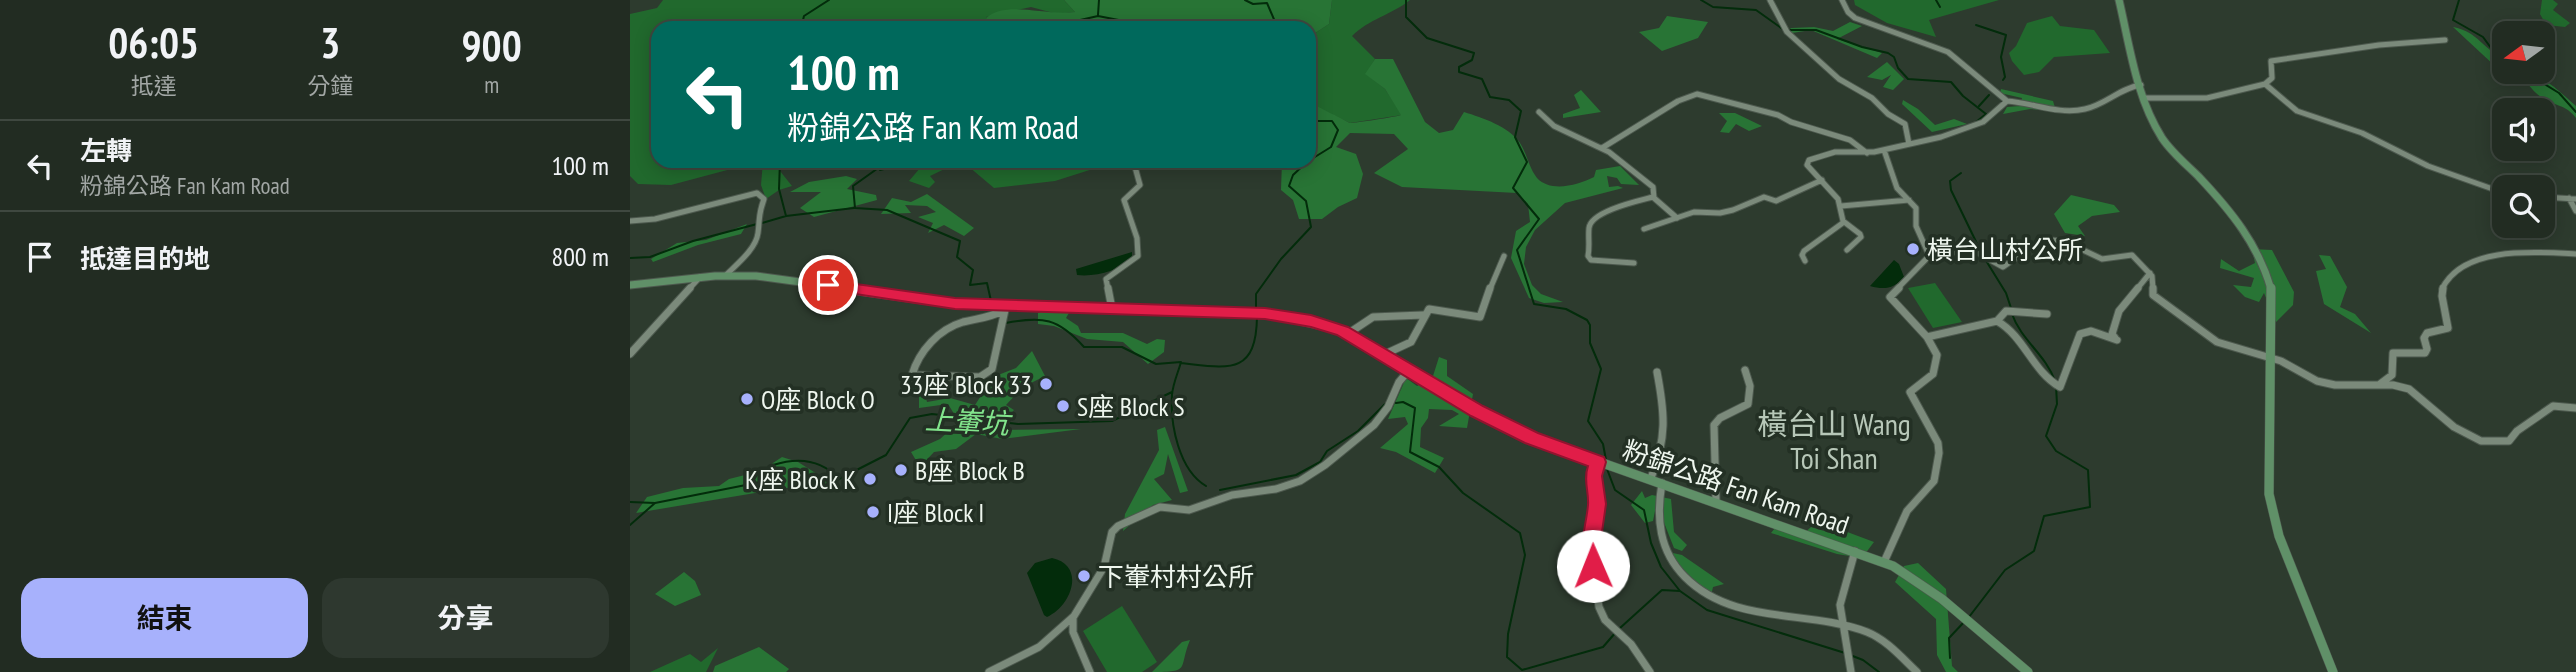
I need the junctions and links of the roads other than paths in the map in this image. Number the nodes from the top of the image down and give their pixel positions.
1 (1770, 0) edge
2 (1842, 0) edge
3 (2119, 0) edge
4 (2445, 40) dead end
5 (2265, 84) junction
6 (2140, 85) junction
7 (2144, 98) junction
8 (2007, 101) junction
9 (1539, 112) dead end
10 (1909, 144) junction
11 (1602, 148) junction
12 (1884, 149) junction
13 (1867, 153) junction
14 (1135, 168) edge
15 (1822, 180) junction
16 (2492, 189) edge
17 (1653, 197) junction
18 (2572, 198) edge
19 (1909, 200) junction
20 (1841, 206) junction
21 (2576, 211) edge
22 (1677, 218) junction
23 (630, 221) edge
24 (1844, 222) junction
25 (1644, 229) dead end
26 (1847, 250) dead end
27 (2576, 254) edge
28 (1929, 255) junction
29 (1504, 256) dead end
30 (1805, 261) dead end
31 (1634, 263) dead end
32 (2150, 273) junction
33 (726, 275) junction
34 (700, 277) junction
35 (630, 285) edge
36 (1000, 306) junction
37 (1112, 309) junction
38 (2047, 314) dead end
39 (1423, 315) junction
40 (1997, 321) junction
41 (1349, 334) junction
42 (1927, 337) junction
43 (630, 354) edge
44 (1385, 354) junction
45 (2270, 358) junction
46 (1410, 369) junction
47 (1745, 370) dead end
48 (1657, 372) dead end
49 (2378, 385) junction
50 (2576, 408) edge
51 (1598, 462) junction
52 (1651, 478) junction
53 (1662, 483) junction
54 (1716, 501) junction
55 (1855, 551) junction
56 (1884, 562) junction
57 (1074, 616) junction
58 (1842, 625) junction
59 (989, 672) edge
60 (1090, 672) edge
61 (1650, 672) edge
62 (1852, 672) edge
63 (1917, 672) edge
64 (2028, 672) edge
65 (2333, 672) edge

1 - 10 street
2 - 8 street
3 - 6 main road
4 - 5 street
5 - 7 street
5 - 16 street
6 - 7 main road
6 - 8 street
7 - 45 main road
8 - 10 street
9 - 11 street
10 - 12 street
11 - 13 street
11 - 17 street
12 - 13 street
12 - 19 street
13 - 15 street
14 - 37 street
15 - 20 street
15 - 22 street
17 - 22 street
17 - 31 street
18 - 21 street
19 - 20 street
19 - 28 street
20 - 24 street
22 - 25 street
23 - 33 street
24 - 26 street
24 - 30 street
27 - 49 street
28 - 32 street
28 - 42 street
29 - 39 street
32 - 40 street
32 - 45 street
33 - 34 main road, 粉錦公路 Fan Kam Road
33 - 36 main road, 粉錦公路 Fan Kam Road
34 - 35 main road, 粉錦公路 Fan Kam Road
34 - 43 street
36 - 36 street
36 - 37 main road, 粉錦公路 Fan Kam Road
37 - 41 main road, 粉錦公路 Fan Kam Road
38 - 40 street
39 - 41 street
39 - 44 street
40 - 42 street
41 - 44 main road, 粉錦公路 Fan Kam Road
42 - 56 street
44 - 46 main road, 粉錦公路 Fan Kam Road
45 - 49 street
45 - 65 main road
46 - 51 main road, 粉錦公路 Fan Kam Road
46 - 57 street
47 - 54 street
48 - 52 street
49 - 50 street
51 - 52 main road, 粉錦公路 Fan Kam Road
51 - 61 street
52 - 53 main road, 粉錦公路 Fan Kam Road
53 - 54 main road, 粉錦公路 Fan Kam Road
53 - 58 street
54 - 55 main road, 粉錦公路 Fan Kam Road
55 - 56 main road, 粉錦公路 Fan Kam Road
55 - 58 street
56 - 64 main road, 粉錦公路 Fan Kam Road
57 - 59 street
57 - 60 street
58 - 62 street
58 - 63 street

